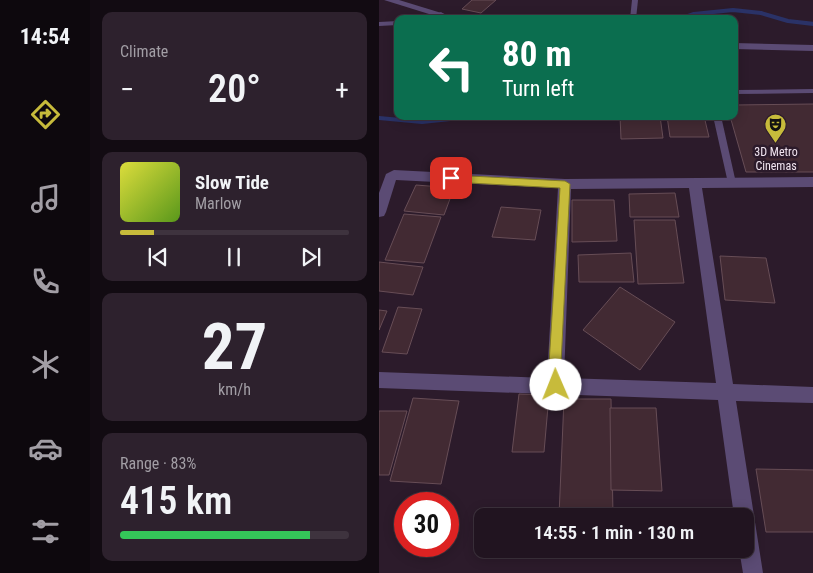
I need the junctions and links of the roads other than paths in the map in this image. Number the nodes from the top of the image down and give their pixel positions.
1 (389, 0) edge
2 (635, 0) edge
3 (441, 14) junction
4 (438, 15) edge
5 (444, 15) edge
6 (633, 15) edge
7 (394, 23) edge
8 (379, 24) edge
9 (738, 46) edge
10 (813, 48) edge
11 (813, 91) edge
12 (738, 92) edge
13 (718, 120) edge
14 (813, 182) edge
15 (695, 183) junction
16 (731, 183) junction
17 (565, 184) junction
18 (379, 212) edge
19 (379, 380) edge
20 (556, 385) junction
21 (726, 393) junction
22 (813, 394) edge
23 (743, 508) edge
24 (751, 558) edge
25 (753, 573) edge

1 - 3 street
2 - 6 lane
3 - 4 lane
3 - 5 street
7 - 8 lane
9 - 10 street
11 - 12 lane
13 - 16 lane
14 - 16 street
15 - 16 street
15 - 17 street
15 - 21 street
17 - 18 street
17 - 20 street
19 - 20 street
20 - 21 street
21 - 22 street
21 - 23 street
24 - 25 street

